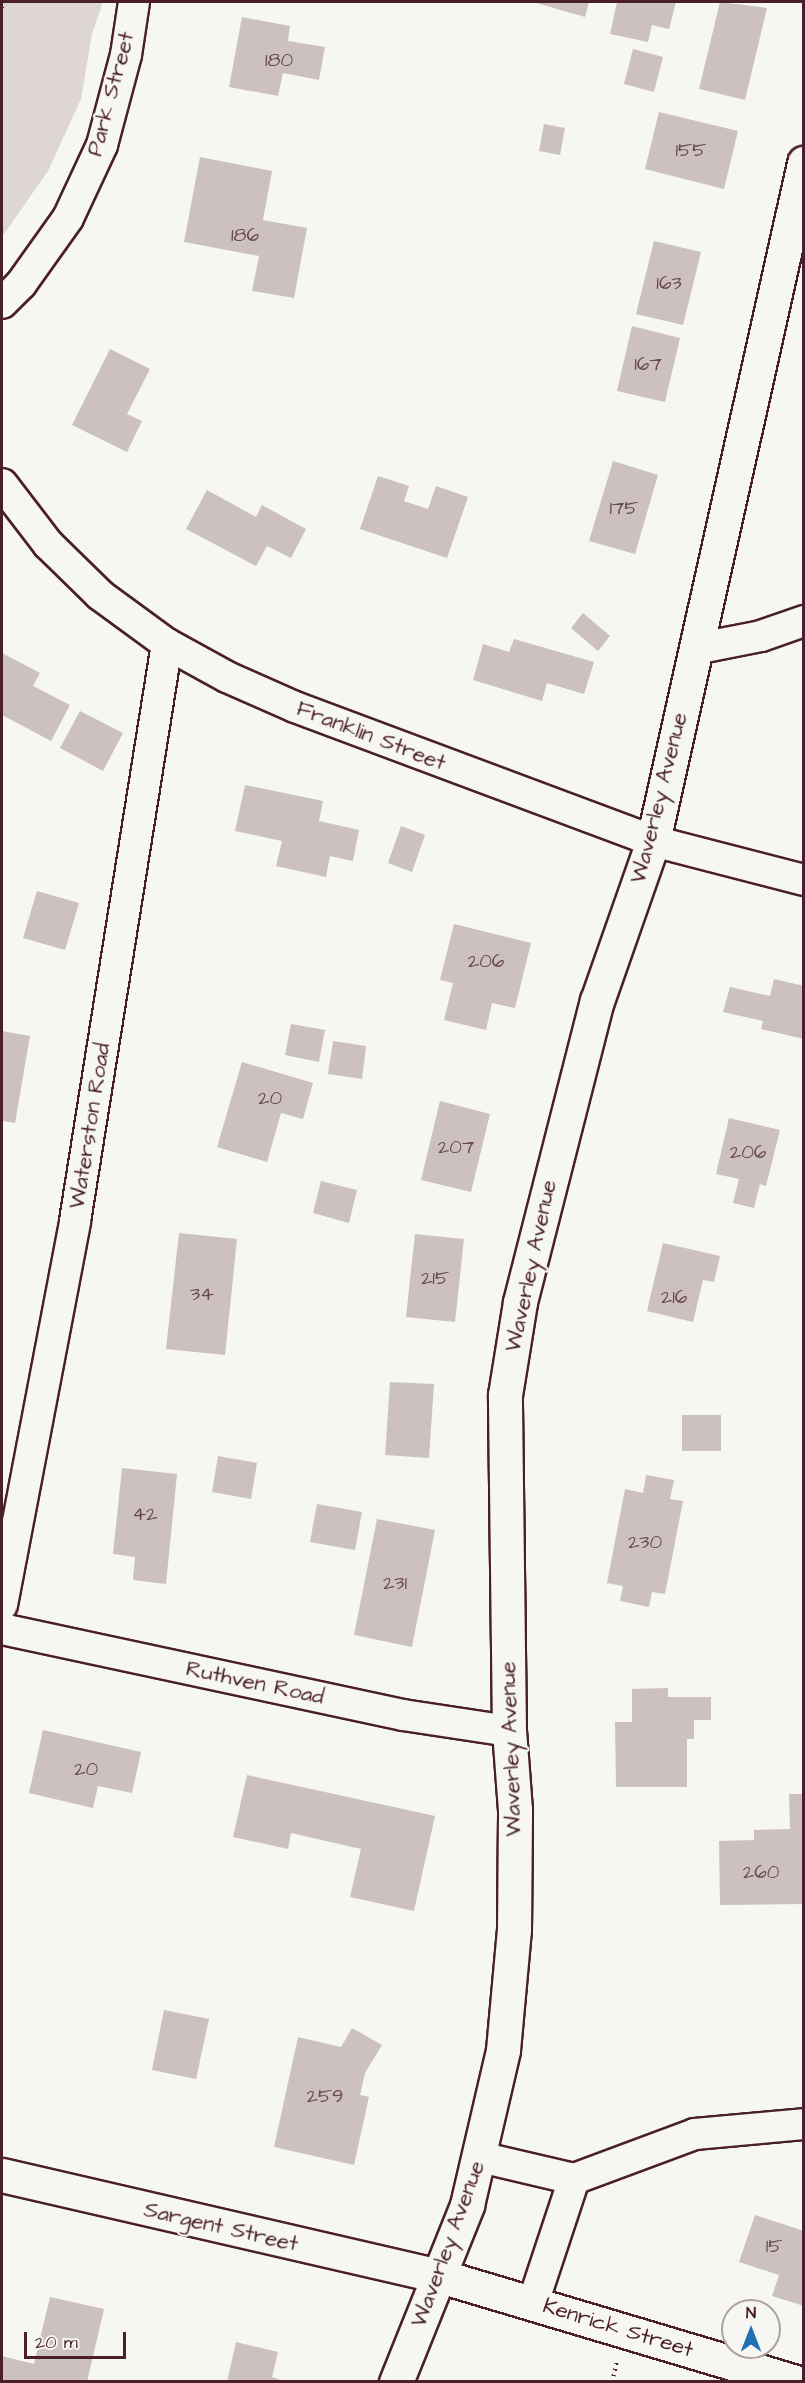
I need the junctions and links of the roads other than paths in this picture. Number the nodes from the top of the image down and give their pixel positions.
1 (134, 2) edge
2 (804, 163) edge
3 (2, 303) edge
4 (2, 484) edge
5 (804, 621) edge
6 (167, 644) junction
7 (696, 649) junction
8 (653, 841) junction
9 (804, 880) edge
10 (2, 1605) edge
11 (2, 1629) edge
12 (509, 1731) junction
13 (804, 2124) edge
14 (480, 2157) junction
15 (2, 2175) edge
16 (574, 2179) junction
17 (440, 2276) junction
18 (533, 2303) junction
19 (396, 2382) edge
20 (795, 2382) edge

1 - 3 street, Park Street
2 - 7 street, Waverley Avenue
4 - 6 street, Franklin Street
5 - 7 street
6 - 8 street, Franklin Street
6 - 10 street, Waterston Road
7 - 8 street, Waverley Avenue
8 - 9 street, Franklin Street
8 - 12 street, Waverley Avenue
11 - 12 street, Ruthven Road
12 - 14 street, Waverley Avenue
13 - 16 street
14 - 16 street
14 - 17 street, Waverley Avenue
15 - 17 street, Sargent Street
16 - 18 street
17 - 18 street, Kenrick Street
17 - 19 street, Waverley Avenue
18 - 20 street, Kenrick Street

